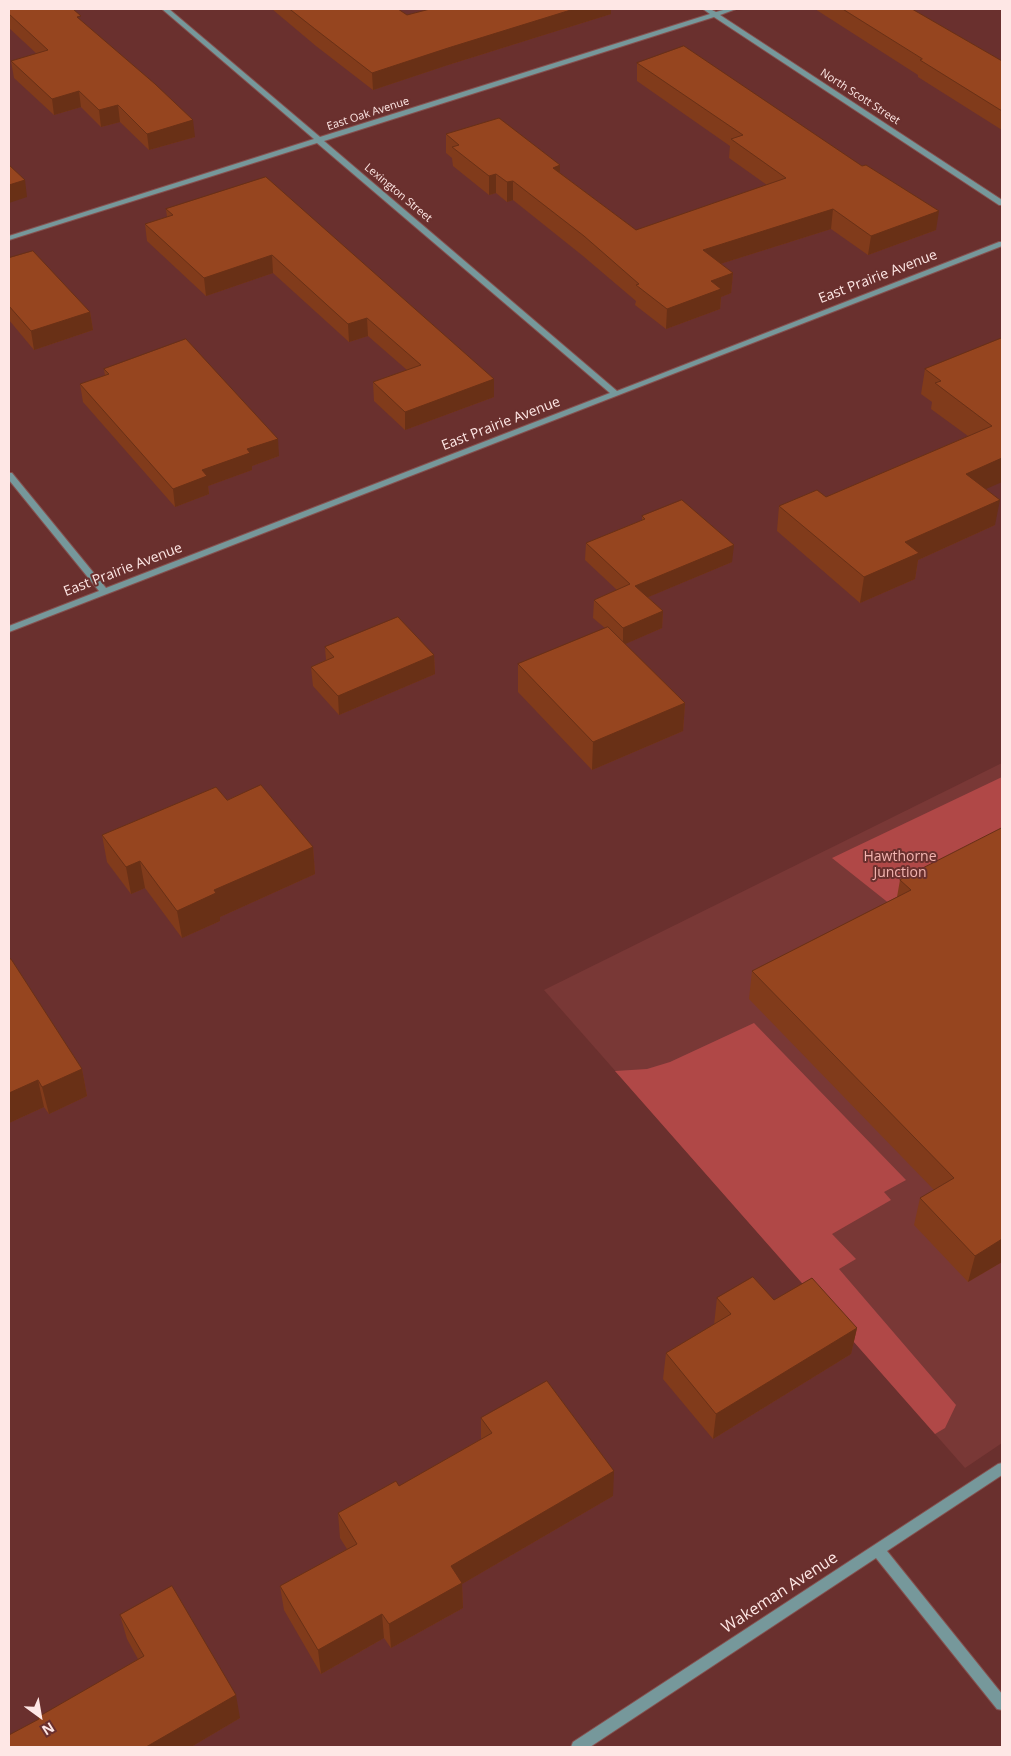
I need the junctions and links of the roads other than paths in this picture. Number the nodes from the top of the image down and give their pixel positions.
1 (165, 9) edge
2 (706, 9) edge
3 (733, 9) edge
4 (715, 14) junction
5 (319, 140) junction
6 (1002, 203) edge
7 (9, 238) edge
8 (1002, 244) edge
9 (616, 394) junction
10 (9, 475) edge
11 (105, 592) junction
12 (9, 629) edge
13 (1002, 1468) edge
14 (878, 1550) junction
15 (1002, 1704) edge
16 (578, 1747) edge

1 - 5 street, Lexington Street
2 - 4 street, North Scott Street
3 - 4 street, East Oak Avenue
4 - 5 street, East Oak Avenue
4 - 6 street, North Scott Street
5 - 7 street, East Oak Avenue
5 - 9 street, Lexington Street
8 - 9 street, East Prairie Avenue
9 - 11 street, East Prairie Avenue
10 - 11 street
11 - 12 street, East Prairie Avenue
13 - 14 street, Wakeman Avenue
14 - 15 street
14 - 16 street, Wakeman Avenue

